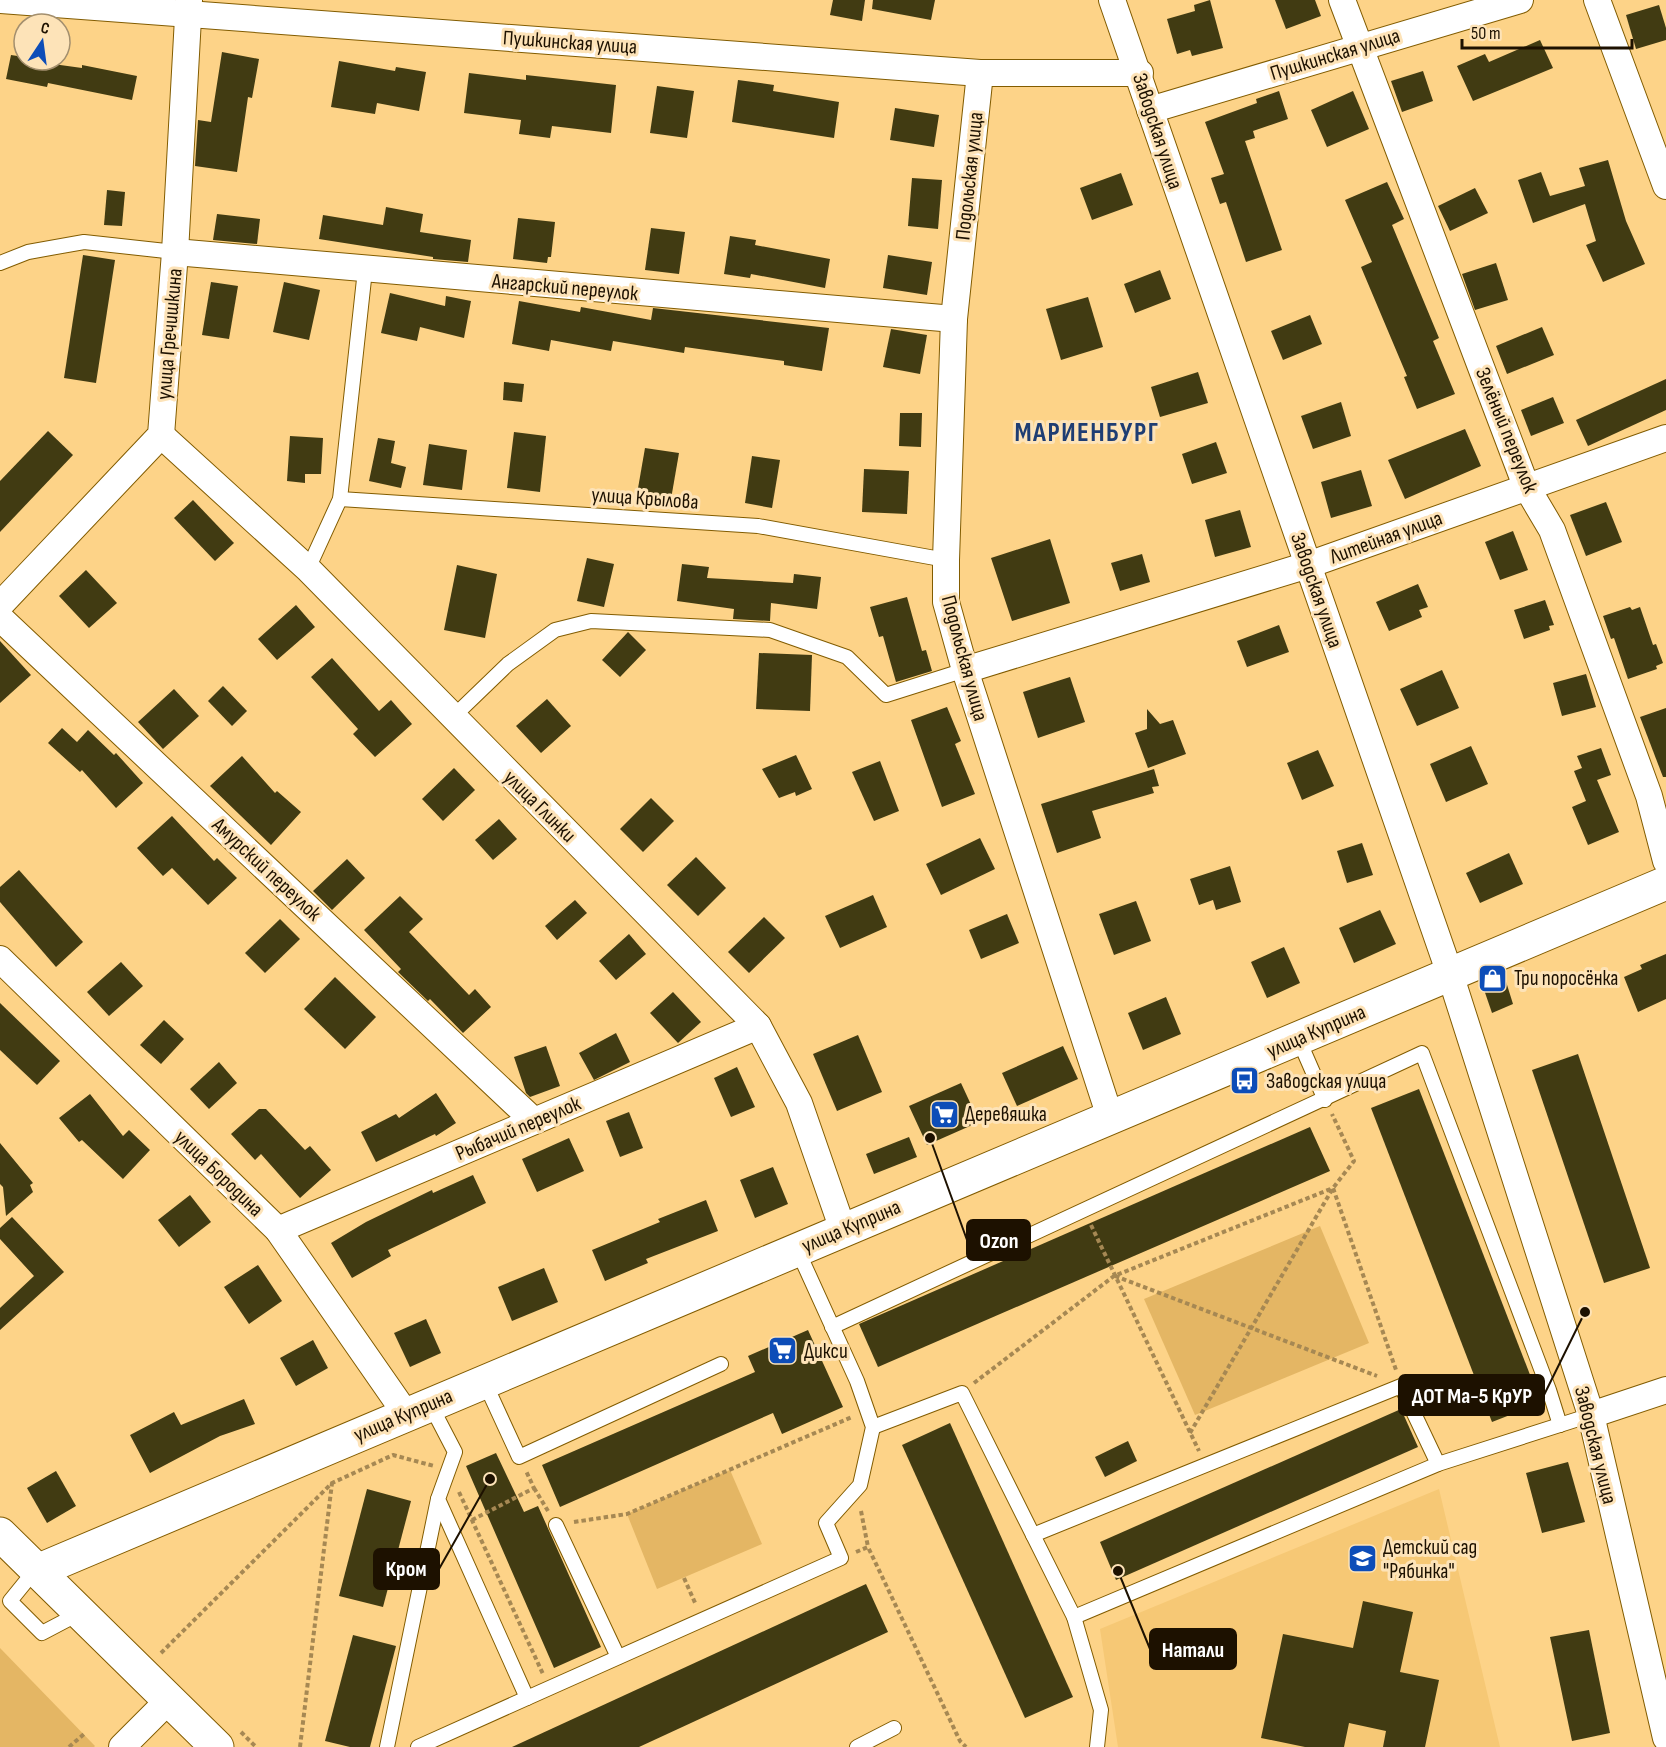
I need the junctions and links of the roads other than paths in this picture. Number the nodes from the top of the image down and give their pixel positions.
1 (0, 0) edge
2 (1113, 0) edge
3 (1342, 0) edge
4 (1520, 0) edge
5 (1597, 0) edge
6 (188, 6) edge
7 (1359, 46) junction
8 (980, 73) junction
9 (1140, 74) junction
10 (1150, 110) junction
11 (1666, 186) edge
12 (175, 252) junction
13 (0, 263) edge
14 (365, 270) junction
15 (954, 319) junction
16 (161, 435) junction
17 (1666, 438) edge
18 (1526, 486) junction
19 (340, 498) junction
20 (946, 560) junction
21 (1308, 565) junction
22 (308, 569) junction
23 (0, 605) edge
24 (0, 618) edge
25 (965, 670) junction
26 (452, 718) junction
27 (1666, 861) edge
28 (1666, 883) edge
29 (0, 959) edge
30 (1450, 974) junction
31 (758, 1026) junction
32 (1298, 1038) junction
33 (1325, 1100) junction
34 (1110, 1117) junction
35 (534, 1121) junction
36 (278, 1230) junction
37 (843, 1230) junction
38 (797, 1249) junction
39 (832, 1327) junction
40 (721, 1364) dead end
41 (484, 1381) junction
42 (1666, 1390) edge
43 (418, 1409) junction
44 (1591, 1415) junction
45 (1560, 1425) junction
46 (873, 1427) junction
47 (1438, 1464) junction
48 (438, 1499) junction
49 (556, 1525) road end
50 (0, 1534) edge
51 (1033, 1535) junction
52 (37, 1570) junction
53 (1074, 1617) junction
54 (618, 1657) junction
55 (527, 1698) junction
56 (169, 1700) junction
57 (894, 1728) dead end
58 (1666, 1738) edge
59 (122, 1747) edge
60 (217, 1747) edge
61 (387, 1747) edge
62 (418, 1747) edge
63 (856, 1747) edge
64 (1097, 1747) edge

1 - 6 street, Пушкинская улица
2 - 9 street, Заводская улица
3 - 7 street, Зелёный переулок
4 - 7 street, Пушкинская улица
5 - 11 street
6 - 8 street, Пушкинская улица
6 - 12 street, улица Гречишкина
7 - 10 street, Пушкинская улица
7 - 18 street, Зелёный переулок
8 - 9 street, Пушкинская улица
8 - 15 street, Подольская улица
9 - 10 street, Заводская улица
10 - 21 street, Заводская улица
12 - 13 lane
12 - 14 street, Ангарский переулок
12 - 16 street, улица Гречишкина
14 - 15 street, Ангарский переулок
14 - 19 lane
15 - 20 street, Подольская улица
16 - 22 street, улица Глинки
16 - 23 street
17 - 18 street, Литейная улица
18 - 21 street, Литейная улица
18 - 27 street, Зелёный переулок
19 - 20 lane, улица Крылова
19 - 22 lane
20 - 25 street, Подольская улица
21 - 25 street, Литейная улица
21 - 30 street, Заводская улица
22 - 26 street, улица Глинки
24 - 35 street, Амурский переулок
25 - 26 lane
25 - 34 street, Подольская улица
26 - 31 street, улица Глинки
28 - 30 street, улица Куприна
29 - 36 street, улица Бородина
30 - 32 street, улица Куприна
30 - 44 street, Заводская улица
31 - 35 street, Рыбачий переулок
31 - 37 street, улица Глинки
32 - 33 lane
32 - 34 street, улица Куприна
33 - 39 lane
33 - 45 lane
34 - 37 street, улица Куприна
35 - 36 street, Рыбачий переулок
36 - 43 street, улица Бородина
37 - 38 street, улица Куприна
38 - 39 lane
38 - 41 street, улица Куприна
39 - 46 lane
40 - 41 lane
41 - 43 street, улица Куприна
42 - 44 street
43 - 48 lane
43 - 52 street, улица Куприна
44 - 45 lane
44 - 58 street, Заводская улица
45 - 47 lane
46 - 51 lane
46 - 54 lane
47 - 51 lane
47 - 53 lane
48 - 55 lane
48 - 61 lane
49 - 54 lane
50 - 52 street
51 - 53 lane
52 - 56 street
53 - 64 lane
54 - 55 lane
55 - 62 lane
56 - 59 street
56 - 60 street
57 - 63 lane

